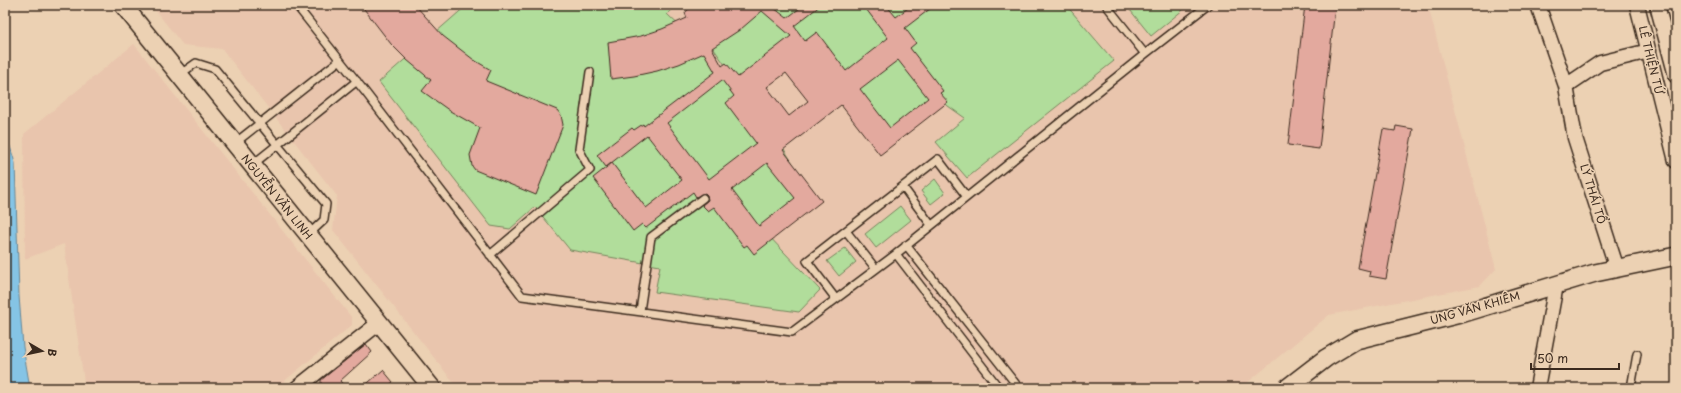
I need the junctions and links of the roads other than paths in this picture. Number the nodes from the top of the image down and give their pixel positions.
1 (123, 5) edge
2 (296, 5) edge
3 (1106, 5) edge
4 (1208, 5) edge
5 (1538, 5) edge
6 (1637, 5) edge
7 (1657, 5) edge
8 (1649, 51) junction
9 (1145, 54) junction
10 (340, 60) junction
11 (590, 72) dead end
12 (179, 75) junction
13 (1676, 76) edge
14 (357, 81) junction
15 (1566, 86) junction
16 (260, 123) junction
17 (234, 144) junction
18 (277, 145) junction
19 (1676, 161) edge
20 (252, 165) junction
21 (903, 187) junction
22 (967, 197) junction
23 (704, 198) dead end
24 (931, 225) junction
25 (846, 231) junction
26 (308, 235) junction
27 (906, 245) junction
28 (896, 254) junction
29 (490, 255) junction
30 (1676, 256) edge
31 (876, 269) junction
32 (1617, 270) junction
33 (1556, 285) junction
34 (836, 299) junction
35 (640, 312) junction
36 (379, 323) junction
37 (1636, 354) dead end
38 (305, 385) edge
39 (432, 388) edge
40 (999, 388) edge
41 (1019, 388) edge
42 (1287, 388) edge
43 (1537, 388) edge
44 (1631, 388) edge

1 - 12 street, NGUYỄN VĂN LINH
2 - 10 lane
3 - 9 lane
4 - 9 lane
5 - 15 street, LÝ THÁI TỔ
6 - 8 street, LÊ THIỆN TỨ
7 - 13 street, LÊ THIỆN TỨ
8 - 15 street
8 - 19 street, LÊ THIỆN TỨ
9 - 22 lane
10 - 14 lane
10 - 16 lane
11 - 29 lane
12 - 16 lane
12 - 17 street, NGUYỄN VĂN LINH
14 - 18 lane
14 - 29 lane
15 - 32 street, LÝ THÁI TỔ
16 - 17 lane
16 - 18 lane
17 - 20 street, NGUYỄN VĂN LINH
18 - 20 lane
18 - 26 lane
20 - 26 street, NGUYỄN VĂN LINH
21 - 22 lane
21 - 24 lane
21 - 25 lane
22 - 24 lane
23 - 35 lane
24 - 27 lane
25 - 31 lane
25 - 34 lane
26 - 36 street, NGUYỄN VĂN LINH
27 - 28 lane
27 - 41 lane
28 - 31 lane
28 - 40 lane
29 - 35 lane
30 - 32 street, UNG VĂN KHIÊM
31 - 34 lane
32 - 33 street, UNG VĂN KHIÊM
33 - 42 street, UNG VĂN KHIÊM
33 - 43 street
34 - 35 lane
36 - 38 street
36 - 39 street, NGUYỄN VĂN LINH
37 - 44 lane

